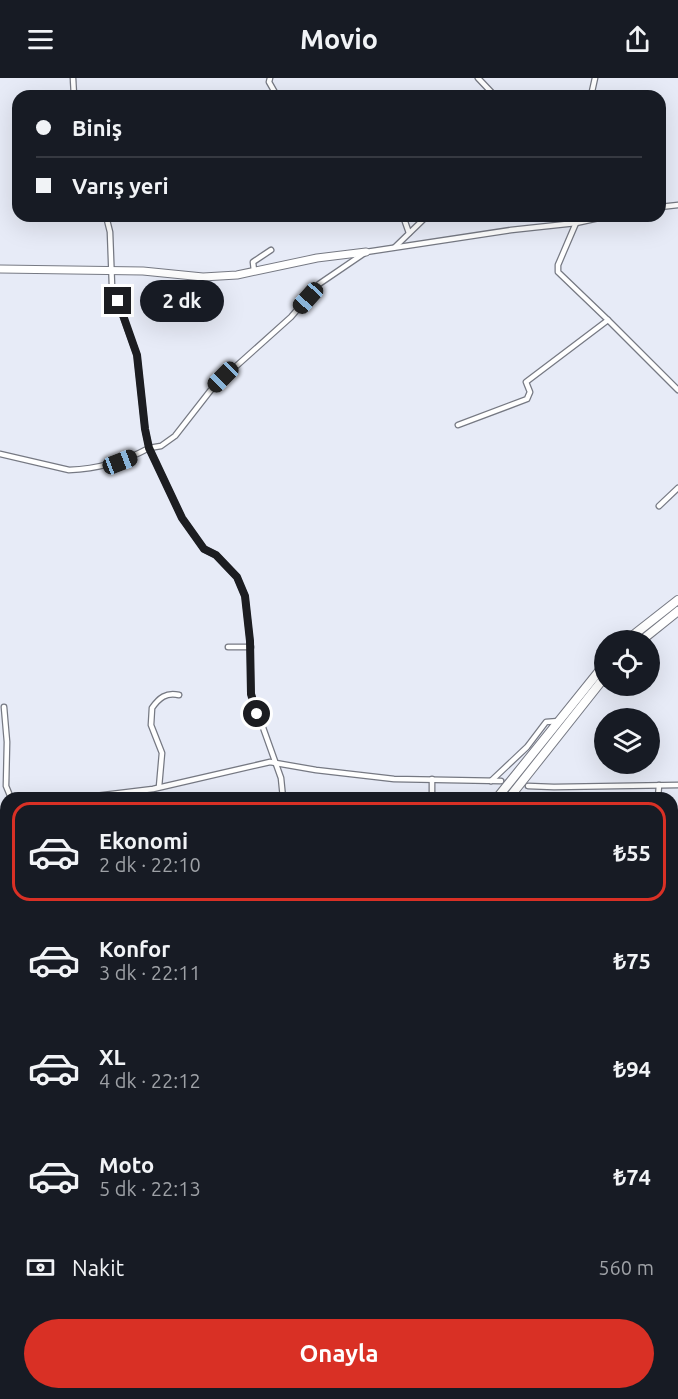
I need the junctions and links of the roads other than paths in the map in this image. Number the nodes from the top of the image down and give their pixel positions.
1 (478, 78) edge
2 (489, 90) edge
3 (108, 222) edge
4 (405, 222) edge
5 (421, 222) edge
6 (581, 222) edge
7 (576, 223) junction
8 (409, 233) junction
9 (395, 247) junction
10 (271, 250) dead end
11 (366, 252) junction
12 (0, 269) edge
13 (111, 270) junction
14 (254, 272) junction
15 (608, 320) junction
16 (678, 390) edge
17 (459, 425) dead end
18 (149, 448) junction
19 (0, 453) edge
20 (678, 489) edge
21 (659, 506) dead end
22 (678, 600) edge
23 (678, 611) edge
24 (640, 630) edge
25 (654, 630) edge
26 (228, 647) dead end
27 (250, 647) junction
28 (594, 677) edge
29 (594, 691) edge
30 (179, 695) dead end
31 (4, 706) dead end
32 (559, 721) junction
33 (277, 763) junction
34 (432, 779) junction
35 (491, 781) junction
36 (501, 781) tunnel mouth
37 (660, 785) junction
38 (678, 785) edge
39 (528, 786) tunnel mouth
40 (159, 787) junction
41 (8, 792) edge
42 (123, 792) edge
43 (282, 792) edge
44 (432, 792) edge
45 (502, 792) edge
46 (514, 792) edge
47 (659, 792) edge
48 (0, 1061) edge
49 (0, 1098) edge
50 (0, 1332) edge
51 (0, 1341) edge

1 - 2 street
3 - 13 street
4 - 8 street
5 - 8 street
6 - 7 street
7 - 9 street
7 - 15 street
8 - 9 street
9 - 11 street
10 - 14 street
11 - 14 street
11 - 18 street
12 - 13 street
13 - 14 street
13 - 18 street
15 - 16 street
15 - 17 street
18 - 19 street
18 - 27 street
20 - 21 street
22 - 24 main road
23 - 25 main road
26 - 27 street
27 - 33 street
28 - 32 main road
29 - 46 main road
30 - 40 street
31 - 41 street
32 - 35 street
32 - 45 main road
33 - 34 street
33 - 40 street
33 - 43 street
34 - 35 street
34 - 44 street
35 - 36 street
37 - 38 street
37 - 39 street
37 - 47 street
40 - 42 street
48 - 49 street
50 - 51 street

